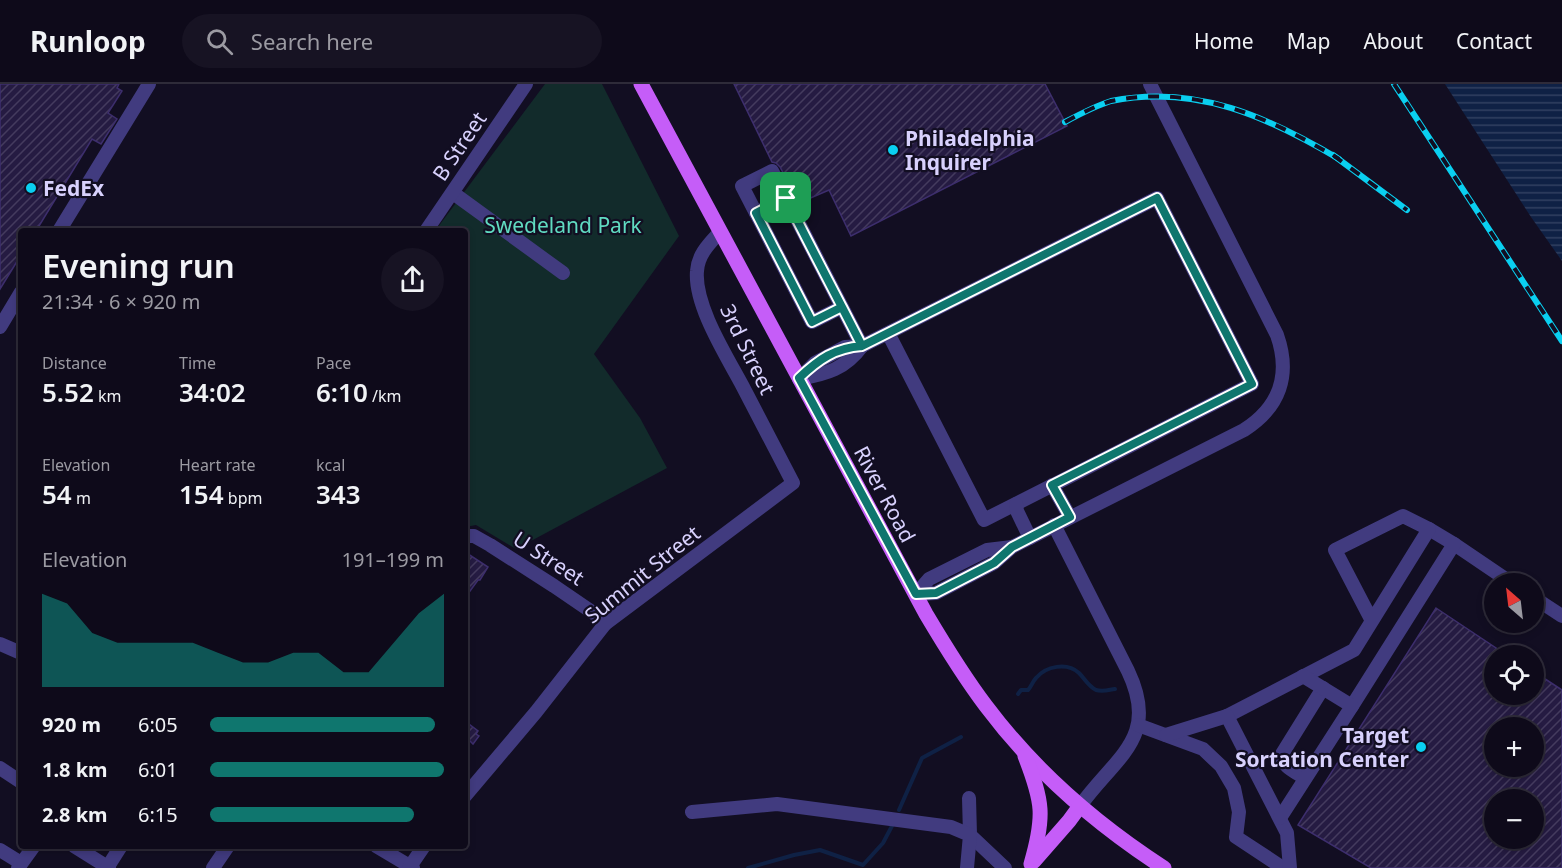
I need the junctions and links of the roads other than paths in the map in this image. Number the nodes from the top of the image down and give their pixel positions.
1 (149, 84) edge
2 (526, 84) edge
3 (640, 84) edge
4 (1150, 84) edge
5 (453, 193) junction
6 (786, 198) junction
7 (756, 213) junction
8 (61, 228) edge
9 (428, 228) edge
10 (720, 232) junction
11 (563, 273) dead end
12 (18, 297) edge
13 (842, 307) junction
14 (0, 327) edge
15 (888, 333) junction
16 (862, 346) junction
17 (799, 378) junction
18 (793, 483) joint
19 (1052, 485) junction
20 (1016, 504) junction
21 (1070, 517) junction
22 (1054, 525) junction
23 (1429, 529) junction
24 (468, 536) edge
25 (1030, 537) junction
26 (1454, 544) junction
27 (1497, 573) edge
28 (916, 594) junction
29 (1544, 604) edge
30 (1562, 616) edge
31 (1372, 621) junction
32 (605, 624) junction
33 (0, 644) edge
34 (18, 652) edge
35 (1303, 676) junction
36 (1323, 688) junction
37 (1352, 706) junction
38 (1227, 716) junction
39 (1138, 725) junction
40 (1166, 735) junction
41 (1023, 750) junction
42 (0, 768) edge
43 (1305, 778) junction
44 (18, 780) edge
45 (468, 792) edge
46 (969, 798) dead end
47 (1080, 806) junction
48 (692, 812) dead end
49 (1280, 818) junction
50 (970, 835) junction
51 (32, 849) edge
52 (79, 849) edge
53 (119, 849) edge
54 (226, 849) edge
55 (381, 849) edge
56 (422, 849) edge
57 (0, 850) edge
58 (20, 866) edge
59 (1029, 866) edge
60 (108, 868) edge
61 (213, 868) edge
62 (411, 868) edge
63 (967, 868) edge
64 (1005, 868) edge
65 (1164, 868) edge
66 (1283, 868) edge
67 (1290, 868) edge

1 - 8 street
2 - 5 street, B Street
3 - 10 main road, River Road
4 - 21 street
5 - 9 street, B Street
5 - 11 street
6 - 7 street
6 - 7 street
6 - 13 street
7 - 13 street
10 - 17 main road, River Road
10 - 18 street, 3rd Street
12 - 14 street
13 - 16 street
15 - 16 street
15 - 19 street
15 - 20 street
16 - 17 street
17 - 28 main road, River Road
18 - 32 street, Summit Street
19 - 20 street
19 - 21 street
20 - 25 street
21 - 22 street
22 - 25 street
22 - 39 street
23 - 26 street
23 - 31 street
23 - 31 street
24 - 32 street, U Street
25 - 28 street
26 - 27 street
26 - 37 street
28 - 41 main road, River Road
29 - 30 street
31 - 35 street
32 - 45 street, Summit Street
33 - 34 street
35 - 36 street
35 - 38 street
36 - 37 street
36 - 43 street
37 - 43 street
38 - 40 street
38 - 49 street
39 - 40 street
39 - 47 street
40 - 66 street
41 - 47 main road, River Road
41 - 59 main road
42 - 44 street
43 - 49 street
46 - 50 street
47 - 59 main road
47 - 65 main road, River Road
48 - 50 street
49 - 67 street
50 - 63 street
50 - 64 street
51 - 58 street
52 - 60 street
53 - 60 street
54 - 61 street
55 - 62 street
56 - 62 street
57 - 58 street

